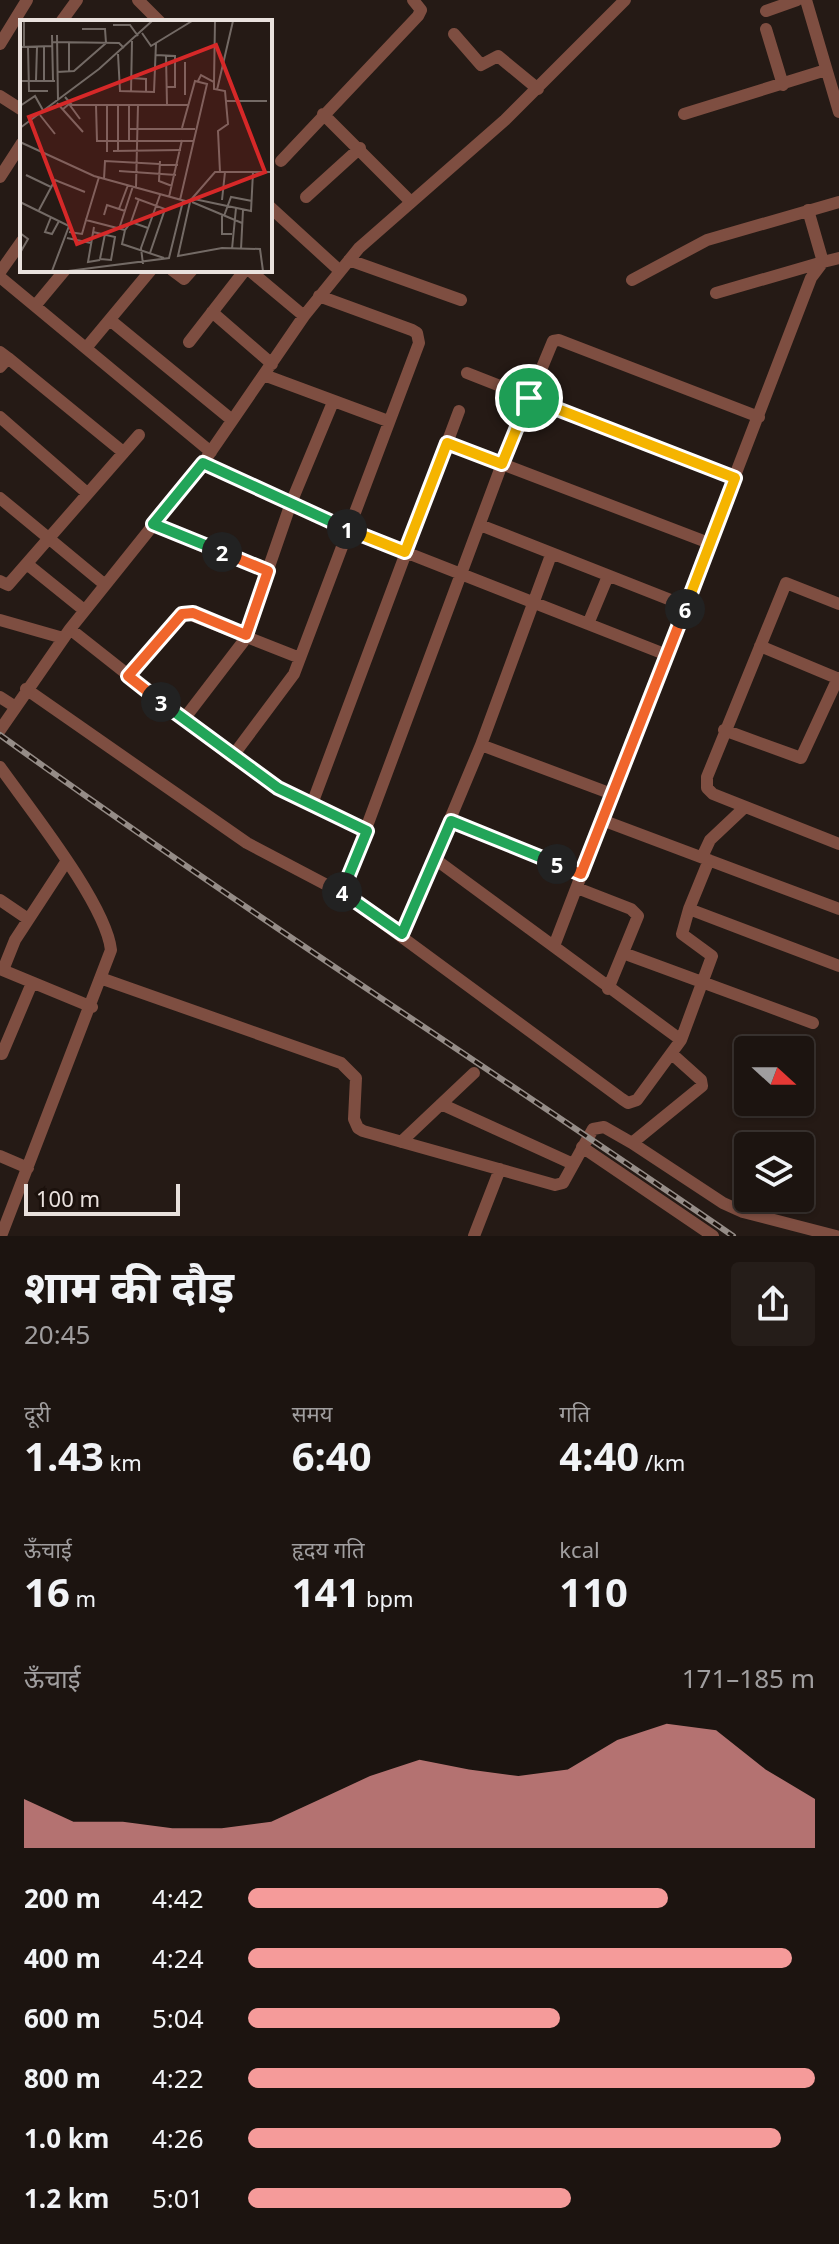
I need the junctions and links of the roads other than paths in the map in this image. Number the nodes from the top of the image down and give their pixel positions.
1 (27, 0) edge
2 (77, 0) edge
3 (138, 0) edge
4 (413, 0) edge
5 (625, 0) edge
6 (797, 0) edge
7 (806, 0) edge
8 (766, 11) dead end
9 (62, 20) edge
10 (158, 20) edge
11 (766, 29) dead end
12 (454, 34) dead end
13 (0, 44) edge
14 (826, 70) junction
15 (783, 85) junction
16 (538, 89) junction
17 (0, 96) edge
18 (838, 106) edge
19 (20, 109) edge
20 (323, 114) junction
21 (684, 114) dead end
22 (20, 146) edge
23 (360, 148) junction
24 (281, 161) dead end
25 (0, 177) edge
26 (306, 197) dead end
27 (411, 202) junction
28 (839, 202) edge
29 (272, 209) edge
30 (808, 210) junction
31 (20, 244) edge
32 (839, 258) edge
33 (349, 260) junction
34 (823, 262) junction
35 (340, 271) junction
36 (63, 272) edge
37 (149, 272) edge
38 (175, 272) edge
39 (190, 272) edge
40 (245, 272) edge
41 (249, 272) edge
42 (0, 274) edge
43 (632, 280) dead end
44 (716, 293) dead end
45 (319, 296) junction
46 (461, 300) dead end
47 (35, 306) junction
48 (212, 312) junction
49 (304, 316) junction
50 (110, 320) junction
51 (189, 342) dead end
52 (86, 348) junction
53 (3, 359) edge
54 (268, 370) junction
55 (467, 373) dead end
56 (529, 398) junction
57 (333, 402) junction
58 (459, 411) dead end
59 (0, 417) edge
60 (759, 417) junction
61 (232, 420) junction
62 (388, 421) junction
63 (139, 435) dead end
64 (447, 443) junction
65 (123, 452) junction
66 (211, 452) junction
67 (203, 463) junction
68 (502, 464) junction
69 (735, 478) junction
70 (87, 493) junction
71 (0, 498) edge
72 (291, 503) junction
73 (153, 524) junction
74 (480, 525) junction
75 (349, 530) junction
76 (50, 539) junction
77 (709, 543) junction
78 (405, 552) junction
79 (551, 555) junction
80 (27, 564) junction
81 (268, 571) junction
82 (462, 574) junction
83 (608, 576) junction
84 (0, 581) edge
85 (104, 584) junction
86 (532, 603) junction
87 (839, 604) edge
88 (686, 606) junction
89 (84, 610) junction
90 (0, 620) edge
91 (588, 624) junction
92 (66, 633) junction
93 (246, 635) junction
94 (760, 646) junction
95 (667, 655) junction
96 (300, 658) junction
97 (128, 676) junction
98 (839, 679) edge
99 (26, 689) junction
100 (0, 697) edge
101 (14, 706) junction
102 (184, 719) junction
103 (0, 730) edge
104 (724, 730) junction
105 (481, 745) junction
106 (232, 757) junction
107 (2, 774) edge
108 (612, 794) junction
109 (312, 804) junction
110 (745, 807) junction
111 (602, 820) junction
112 (451, 821) junction
113 (367, 831) junction
114 (839, 844) edge
115 (435, 859) junction
116 (705, 859) junction
117 (66, 862) junction
118 (581, 874) junction
119 (577, 888) junction
120 (342, 893) junction
121 (0, 900) edge
122 (689, 909) junction
123 (839, 909) edge
124 (28, 919) junction
125 (402, 934) junction
126 (554, 946) junction
127 (623, 953) junction
128 (839, 966) edge
129 (2, 970) edge
130 (103, 979) junction
131 (704, 981) junction
132 (32, 983) junction
133 (608, 989) junction
134 (92, 1007) junction
135 (813, 1023) dead end
136 (681, 1040) junction
137 (2, 1054) dead end
138 (672, 1054) junction
139 (474, 1073) dead end
140 (441, 1104) junction
141 (401, 1142) junction
142 (632, 1143) junction
143 (582, 1147) junction
144 (0, 1156) edge
145 (573, 1164) junction
146 (28, 1168) junction
147 (500, 1169) junction
148 (1, 1236) edge
149 (474, 1236) edge
150 (713, 1236) edge
151 (836, 1236) edge

1 - 13 street
2 - 9 street
3 - 10 street
4 - 20 street
5 - 16 street
6 - 8 street
7 - 14 street
11 - 15 street
12 - 16 street
14 - 15 street
14 - 18 street
15 - 21 street
16 - 27 street
17 - 19 street
20 - 23 street
20 - 24 street
22 - 25 street
23 - 26 street
23 - 27 street
27 - 33 street
28 - 30 street
29 - 35 street
30 - 34 street
30 - 43 street
31 - 42 street
32 - 34 street
33 - 35 street
33 - 46 street
34 - 44 street
34 - 60 street
35 - 45 street
36 - 47 street
37 - 50 street
38 - 39 street
40 - 48 street
41 - 49 street
42 - 47 street
45 - 49 street
45 - 62 street
47 - 52 street
48 - 51 street
48 - 54 street
49 - 54 street
50 - 52 street
50 - 61 street
52 - 66 street
53 - 65 street
54 - 57 street
54 - 61 street
55 - 56 street
56 - 60 street
56 - 68 street
56 - 69 street
57 - 62 street
57 - 72 street
58 - 64 street
59 - 70 street
60 - 69 street
61 - 66 street
62 - 75 street
63 - 65 street
64 - 68 street
64 - 78 street
65 - 70 street
66 - 67 street
67 - 72 street
67 - 73 street
68 - 74 street
68 - 77 street
69 - 77 street
70 - 76 street
71 - 76 street
72 - 75 street
72 - 81 street
73 - 81 street
73 - 85 street
74 - 79 street
74 - 82 street
75 - 78 street
75 - 96 street
76 - 80 street
76 - 85 street
77 - 88 street
78 - 82 street
78 - 109 street
79 - 83 street
79 - 86 street
80 - 84 street
80 - 89 street
81 - 93 street
82 - 86 street
82 - 113 street
83 - 88 street
83 - 91 street
85 - 89 street
86 - 91 street
86 - 105 street
87 - 94 street
88 - 95 street
89 - 92 street
90 - 92 street
91 - 95 street
92 - 97 street
92 - 99 street
93 - 96 street
93 - 97 street
93 - 102 street
94 - 98 street
94 - 104 street
95 - 108 street
96 - 106 street
97 - 102 street
98 - 104 street
99 - 101 street
99 - 120 street
100 - 101 street
101 - 103 street
102 - 106 street
104 - 110 street
105 - 108 street
105 - 112 street
106 - 109 street
107 - 117 street
108 - 111 street
109 - 113 street
110 - 114 street
110 - 116 street
111 - 116 street
111 - 118 street
112 - 115 street
112 - 118 street
113 - 120 street
115 - 125 street
115 - 126 street
116 - 122 street
116 - 123 street
117 - 124 street
117 - 130 street
118 - 119 street
119 - 126 street
119 - 127 street
120 - 125 street
121 - 124 street
122 - 128 street
122 - 131 street
124 - 129 street
125 - 138 street
126 - 133 street
127 - 131 street
127 - 133 street
129 - 132 street
130 - 134 street
130 - 141 street
131 - 135 street
131 - 136 street
132 - 134 street
132 - 137 street
133 - 136 street
134 - 146 street
136 - 138 street
138 - 142 street
139 - 140 street
140 - 141 street
140 - 145 street
141 - 147 street
142 - 143 street
142 - 151 street
143 - 145 street
143 - 150 street
144 - 146 street
145 - 147 street
146 - 148 street
147 - 149 street

